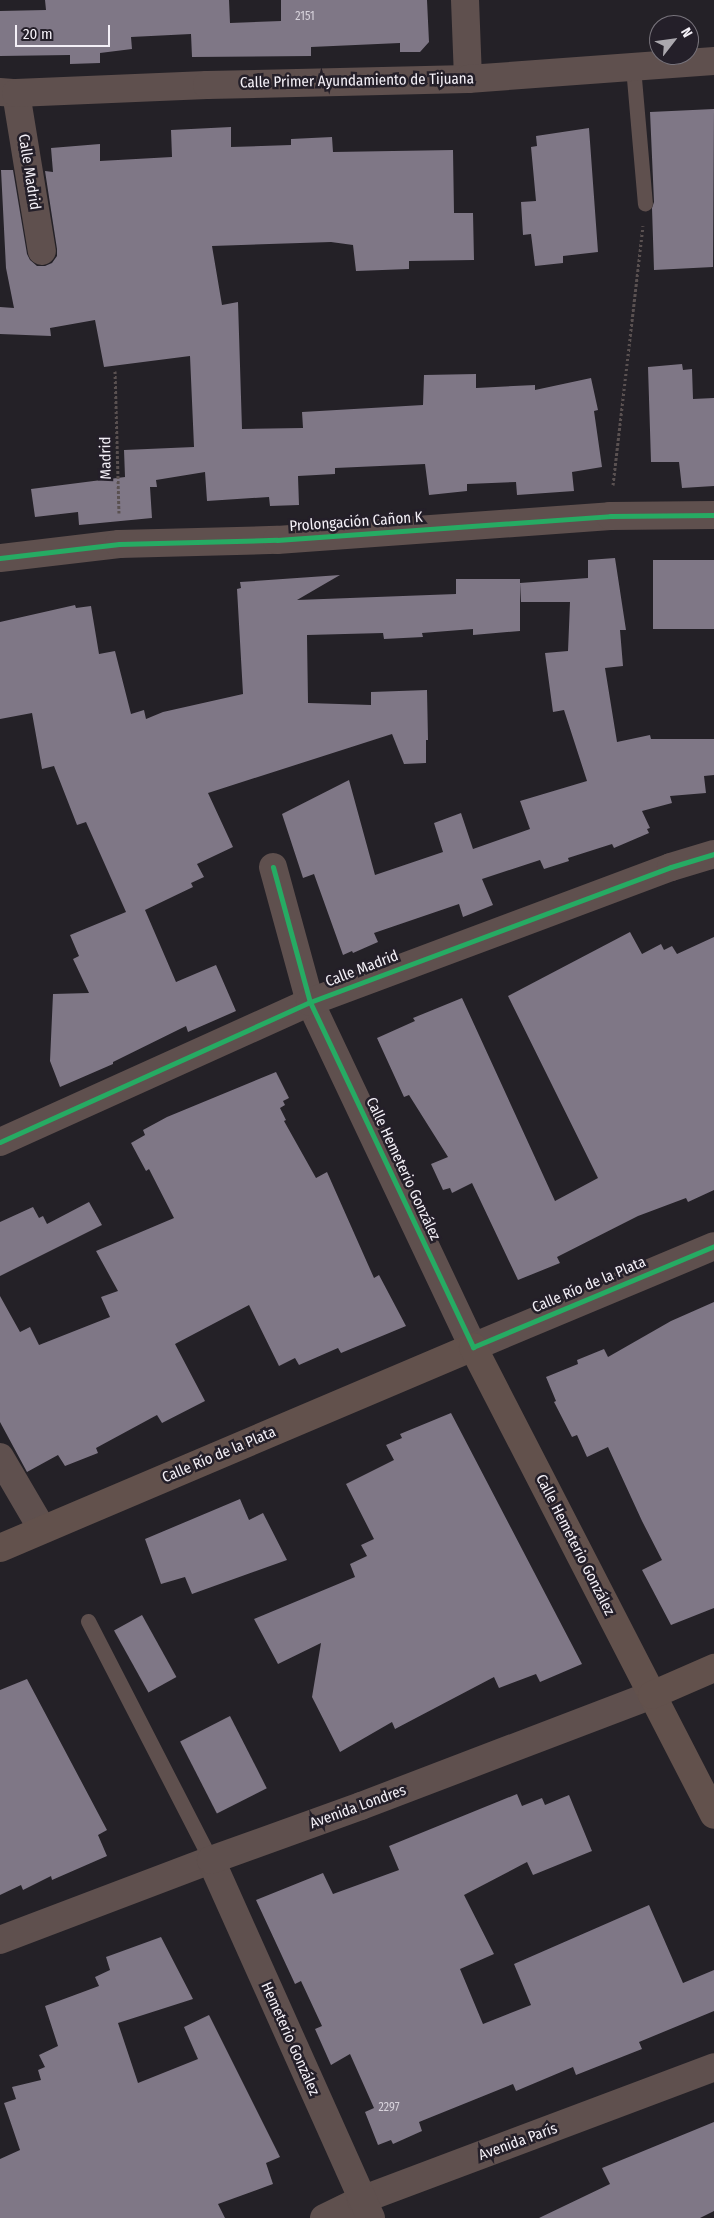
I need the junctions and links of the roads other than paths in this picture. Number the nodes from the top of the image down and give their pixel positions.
1 (464, 0) edge
2 (714, 62) edge
3 (633, 67) junction
4 (468, 79) junction
5 (8, 93) edge
6 (645, 203) road end
7 (42, 251) dead end
8 (714, 515) edge
9 (0, 558) edge
10 (714, 854) edge
11 (273, 867) dead end
12 (310, 1002) junction
13 (0, 1142) edge
14 (714, 1246) edge
15 (473, 1347) junction
16 (0, 1457) edge
17 (42, 1530) junction
18 (0, 1548) edge
19 (88, 1621) dead end
20 (714, 1668) edge
21 (652, 1695) junction
22 (714, 1815) edge
23 (211, 1860) junction
24 (0, 1940) edge
25 (714, 2068) edge
26 (366, 2209) edge
27 (324, 2218) edge

1 - 4 street
2 - 3 street, Calle Primer Ayundamiento de Tijuana
3 - 4 street, Calle Primer Ayundamiento de Tijuana
3 - 6 lane
4 - 5 street, Calle Primer Ayundamiento de Tijuana
5 - 7 street, Calle Madrid
8 - 9 street, Prolongación Cañon K
10 - 12 street, Calle Madrid
11 - 12 street, Calle Hemeterio González
12 - 13 street, Calle Madrid
12 - 15 street, Calle Hemeterio González
14 - 15 street, Calle Río de la Plata
15 - 17 main road, Calle Río de la Plata
15 - 21 main road, Calle Hemeterio González
16 - 17 street
17 - 18 main road, Calle Río de la Plata
19 - 23 lane
20 - 21 main road, Avenida Londres
21 - 22 main road, Calle Hemeterio González
21 - 23 street, Avenida Londres
23 - 24 street, Avenida Londres
23 - 26 street, Hemeterio González
25 - 26 street, Avenida París
26 - 27 street, Avenida París

